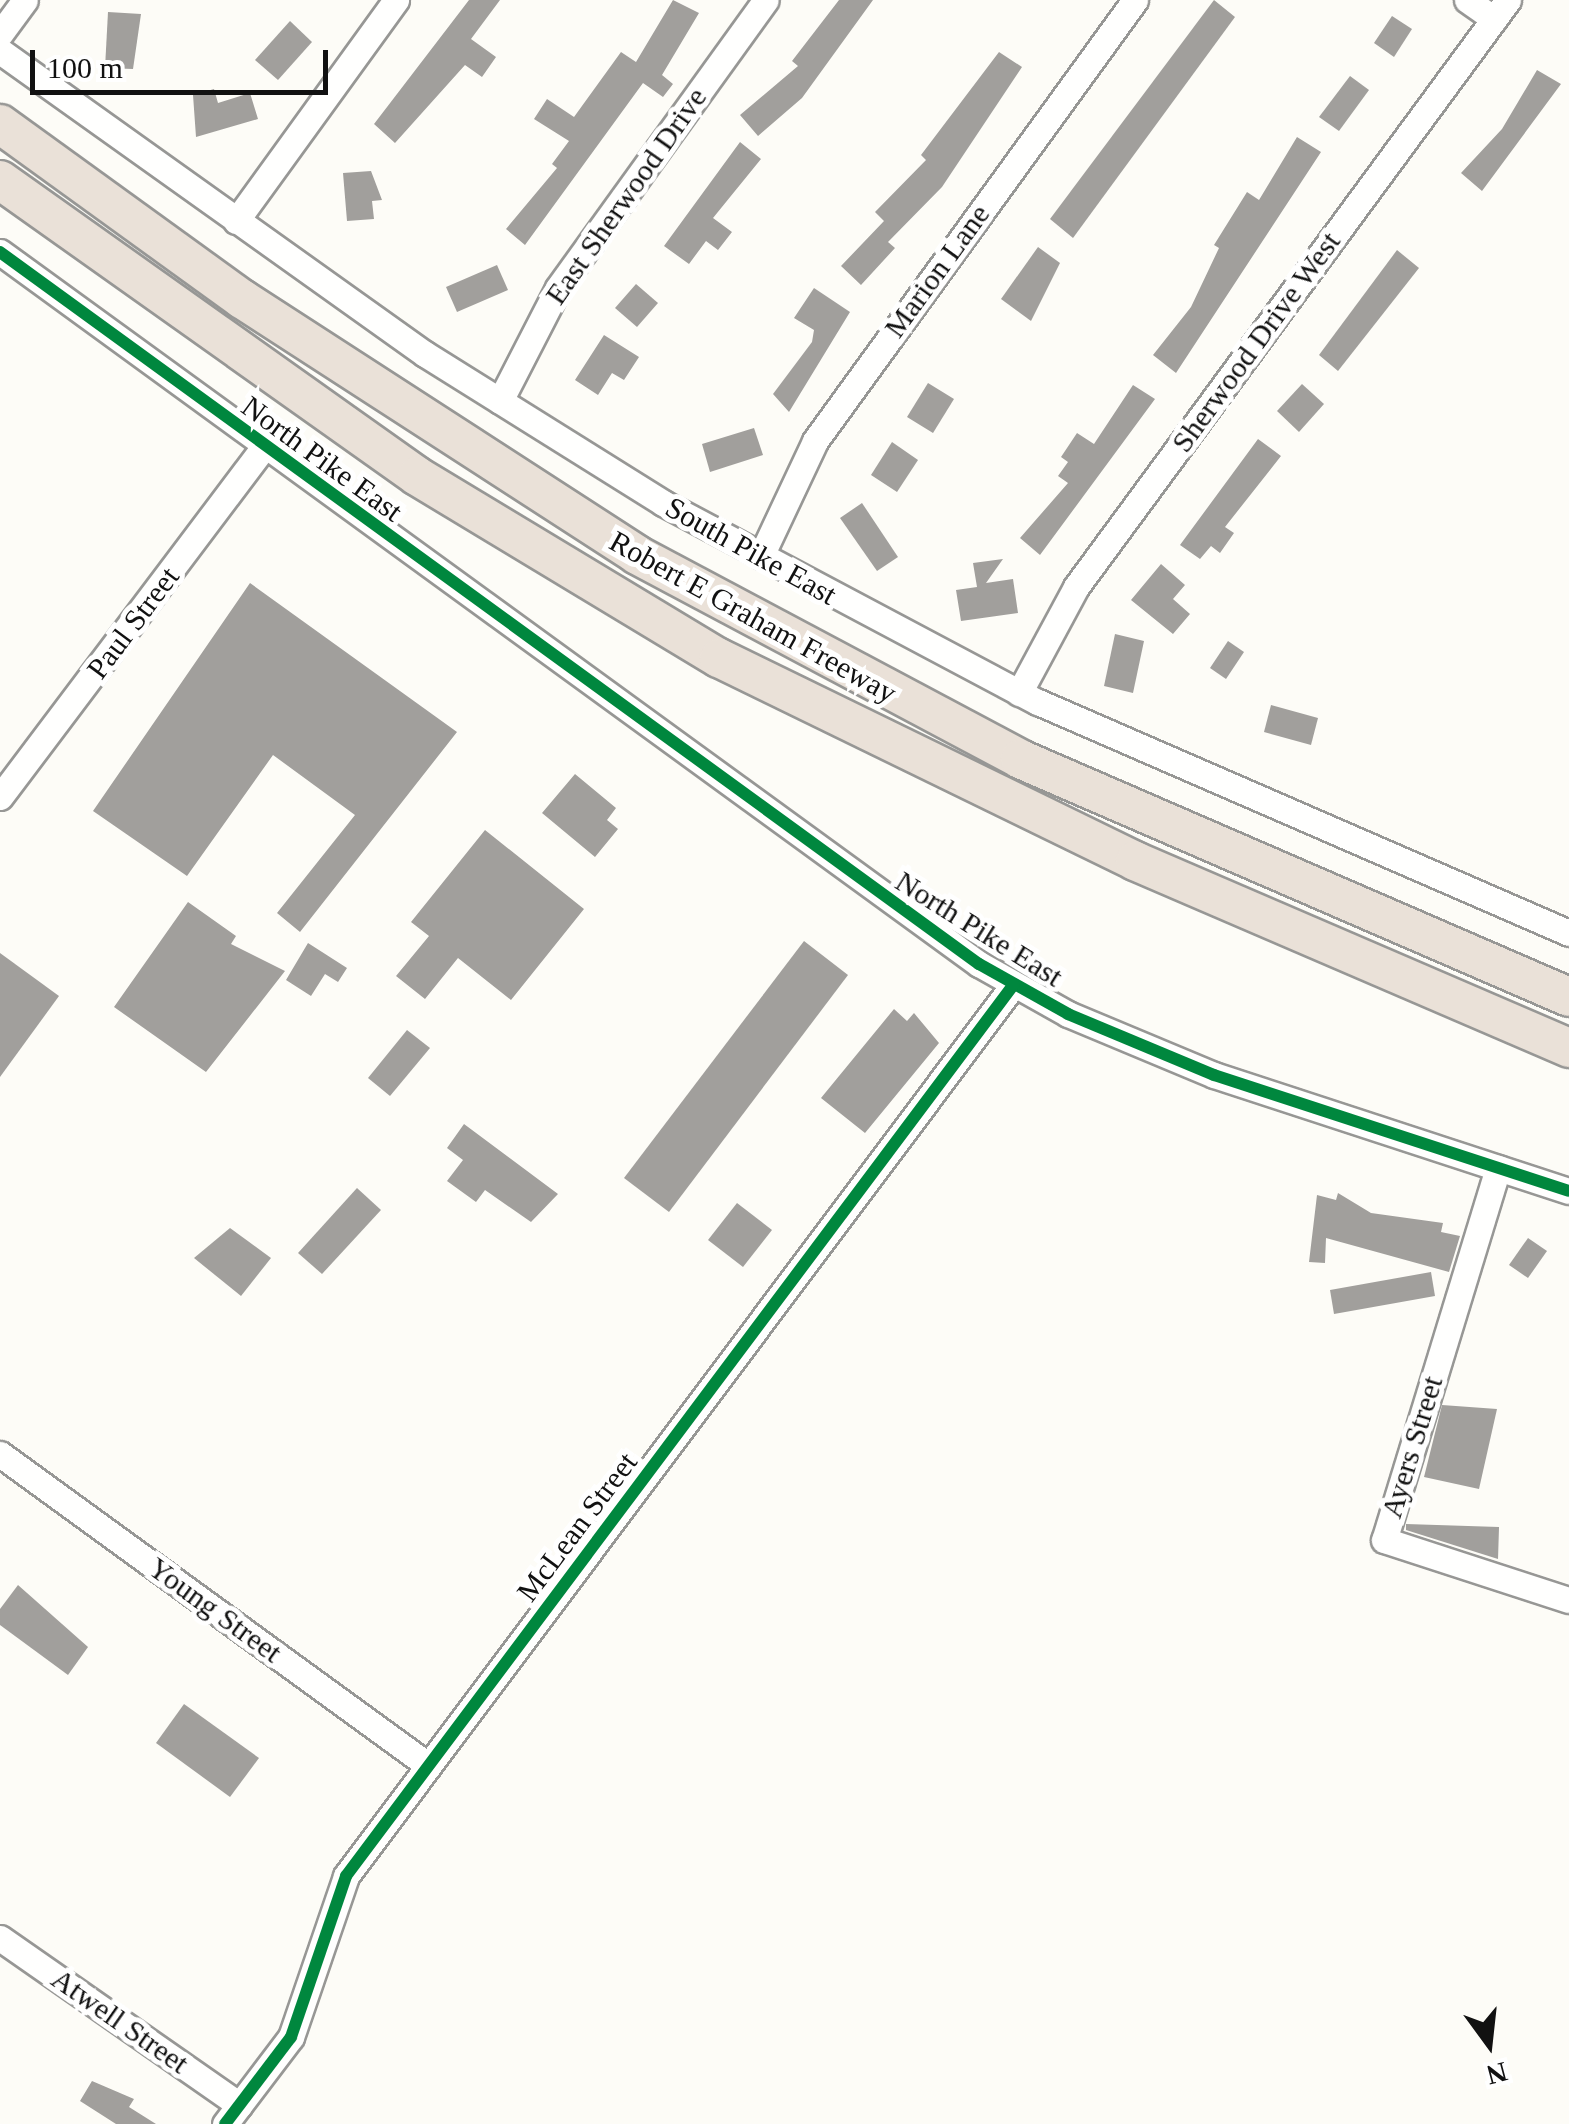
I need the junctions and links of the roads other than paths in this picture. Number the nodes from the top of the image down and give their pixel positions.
1 (24, 0) edge
2 (396, 0) edge
3 (766, 0) edge
4 (1135, 0) edge
5 (1467, 0) edge
6 (1501, 10) edge
7 (0, 34) edge
8 (0, 51) edge
9 (0, 124) edge
10 (0, 180) edge
11 (236, 221) junction
12 (0, 252) edge
13 (500, 401) junction
14 (264, 447) junction
15 (761, 556) junction
16 (1019, 692) junction
17 (0, 798) edge
18 (1569, 933) edge
19 (1014, 984) junction
20 (1569, 997) edge
21 (1569, 1048) edge
22 (1498, 1168) junction
23 (1569, 1191) edge
24 (0, 1454) edge
25 (1569, 1600) edge
26 (429, 1766) junction
27 (0, 1938) edge
28 (232, 2115) edge

1 - 7 street
2 - 11 street
3 - 13 street, East Sherwood Drive
4 - 15 street, Marion Lane
5 - 6 street
6 - 16 street, Sherwood Drive West
8 - 11 street, South Pike East
9 - 20 highway, Robert E Graham Freeway
10 - 21 highway, Robert E Graham Freeway
11 - 13 street, South Pike East
12 - 14 street, North Pike East
13 - 15 street, South Pike East
14 - 17 street, Paul Street
14 - 19 street, North Pike East
15 - 16 street, South Pike East
16 - 18 street, South Pike East
19 - 22 street, North Pike East
19 - 26 street, McLean Street
22 - 23 street, North Pike East
22 - 25 street, Ayers Street
24 - 26 street, Young Street
26 - 28 street, McLean Street
27 - 28 street, Atwell Street

